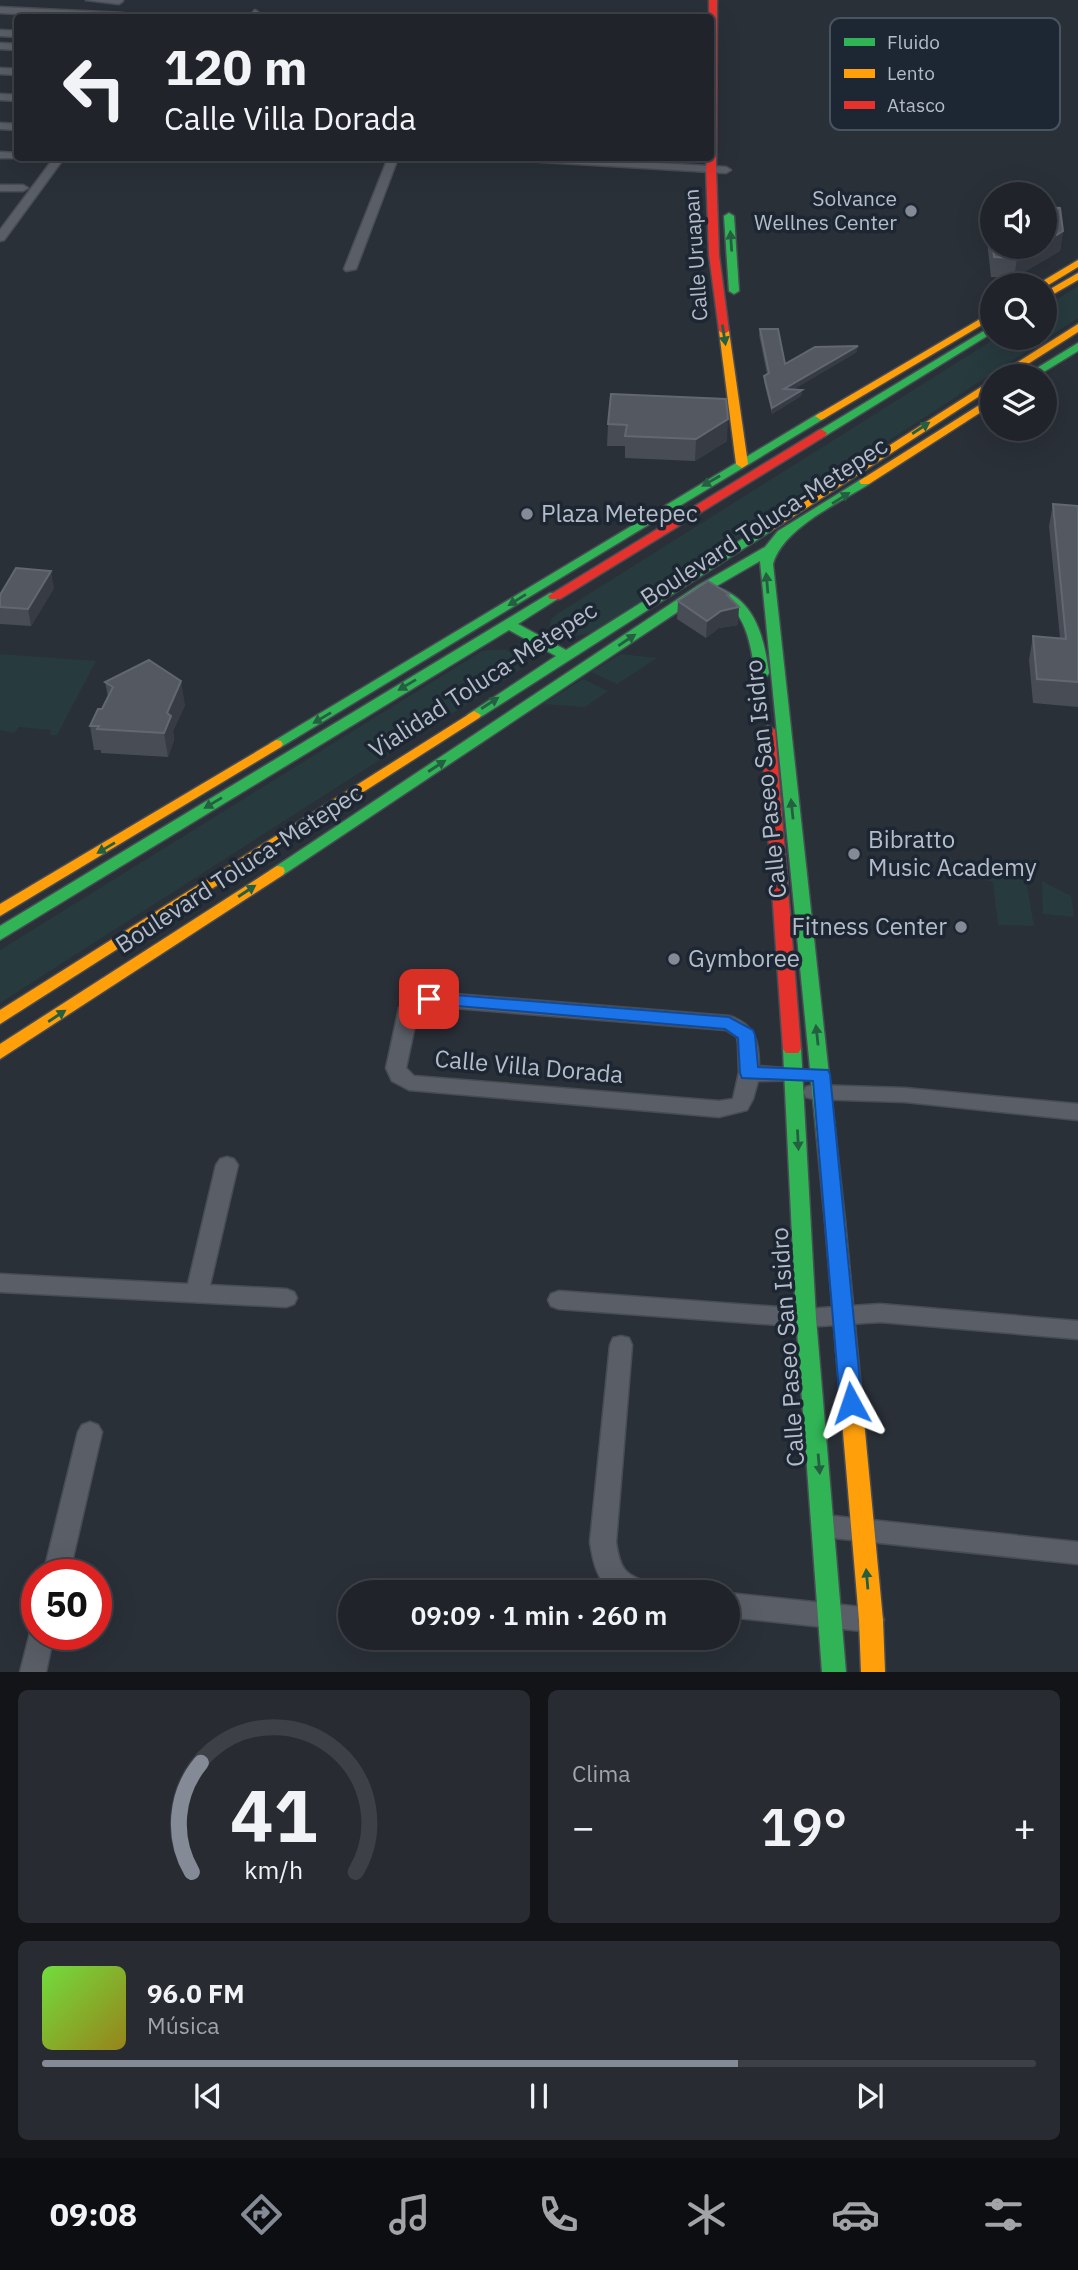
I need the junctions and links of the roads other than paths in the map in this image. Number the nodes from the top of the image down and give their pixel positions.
1 (90, 0) edge
2 (713, 0) edge
3 (725, 0) edge
4 (119, 1) edge
5 (0, 10) edge
6 (82, 14) edge
7 (719, 66) junction
8 (57, 161) edge
9 (392, 161) edge
10 (575, 161) edge
11 (719, 170) junction
12 (0, 187) edge
13 (23, 188) dead end
14 (0, 238) edge
15 (1078, 263) edge
16 (350, 269) dead end
17 (1057, 275) edge
18 (1078, 276) edge
19 (1057, 289) edge
20 (980, 322) edge
21 (1078, 327) edge
22 (980, 335) edge
23 (1078, 346) edge
24 (1021, 364) edge
25 (1049, 364) edge
26 (980, 391) edge
27 (980, 407) edge
28 (812, 422) junction
29 (829, 428) junction
30 (770, 447) junction
31 (742, 464) junction
32 (782, 526) junction
33 (770, 550) junction
34 (712, 562) junction
35 (709, 584) junction
36 (665, 592) junction
37 (508, 624) junction
38 (479, 635) junction
39 (564, 655) junction
40 (180, 823) junction
41 (131, 834) junction
42 (0, 911) edge
43 (0, 934) edge
44 (0, 1018) edge
45 (0, 1053) edge
46 (749, 1073) junction
47 (795, 1083) junction
48 (822, 1084) junction
49 (1078, 1112) edge
50 (227, 1165) dead end
51 (800, 1200) junction
52 (831, 1202) junction
53 (0, 1283) edge
54 (197, 1294) junction
55 (286, 1298) dead end
56 (559, 1300) dead end
57 (843, 1315) junction
58 (806, 1318) junction
59 (1078, 1330) edge
60 (621, 1345) dead end
61 (90, 1432) dead end
62 (824, 1526) junction
63 (863, 1530) junction
64 (1078, 1553) edge
65 (60, 1559) edge
66 (616, 1580) edge
67 (740, 1606) edge
68 (829, 1616) junction
69 (871, 1620) junction
70 (38, 1650) edge
71 (33, 1671) edge
72 (834, 1671) edge
73 (873, 1671) edge

1 - 4 street
2 - 7 main road, Calle Uruapan
3 - 7 main road, Calle Uruapan
5 - 6 street
7 - 11 main road, Calle Uruapan
8 - 14 street
9 - 16 street
10 - 11 street
30 -> 11 main road, Calle Uruapan
11 -> 31 main road, Calle Uruapan
12 - 13 street
15 - 17 main road
18 - 19 main road
20 - 28 main road
21 - 24 main road
22 - 29 main road, Vialidad Toluca-Metepec
23 - 25 main road
32 -> 26 main road, Vialidad Toluca-Metepec
32 -> 27 main road, Boulevard Toluca-Metepec
28 - 29 main road
28 - 30 main road
29 - 37 main road, Vialidad Toluca-Metepec
30 - 31 main road
31 -> 38 main road
32 - 33 main road, Boulevard Toluca-Metepec
32 - 34 main road, Vialidad Toluca-Metepec
33 - 35 main road, Boulevard Toluca-Metepec
48 -> 33 main road, Calle Paseo San Isidro
34 - 35 main road
34 - 36 main road, Vialidad Toluca-Metepec
35 - 36 main road
45 -> 35 main road, Boulevard Toluca-Metepec
35 - 47 main road, Calle Paseo San Isidro
36 - 39 main road, Vialidad Toluca-Metepec
37 - 38 main road, Vialidad Toluca-Metepec
37 - 39 main road
38 -> 40 main road, Vialidad Toluca-Metepec
38 -> 41 main road
44 -> 39 main road, Vialidad Toluca-Metepec
40 - 41 main road
40 - 43 main road, Vialidad Toluca-Metepec
41 -> 42 main road
46 - 46 street, Calle Villa Dorada
46 - 47 street
47 - 48 street
47 -> 51 main road, Calle Paseo San Isidro
48 - 49 street
48 - 52 main road, Calle Paseo San Isidro
50 - 54 street
51 - 52 main road
51 - 58 main road, Calle Paseo San Isidro
52 - 57 main road, Calle Paseo San Isidro
53 - 54 street
54 - 55 street
56 - 58 street
57 - 58 street
57 - 59 street
57 - 63 main road, Calle Paseo San Isidro
58 -> 62 main road, Calle Paseo San Isidro
60 - 66 street
61 - 65 street
62 - 63 street
62 - 68 main road, Calle Paseo San Isidro
63 - 64 street
69 -> 63 main road, Calle Paseo San Isidro
67 - 68 street
68 - 69 street
68 - 72 main road, Calle Paseo San Isidro
69 - 73 main road, Calle Paseo San Isidro
70 - 71 street

